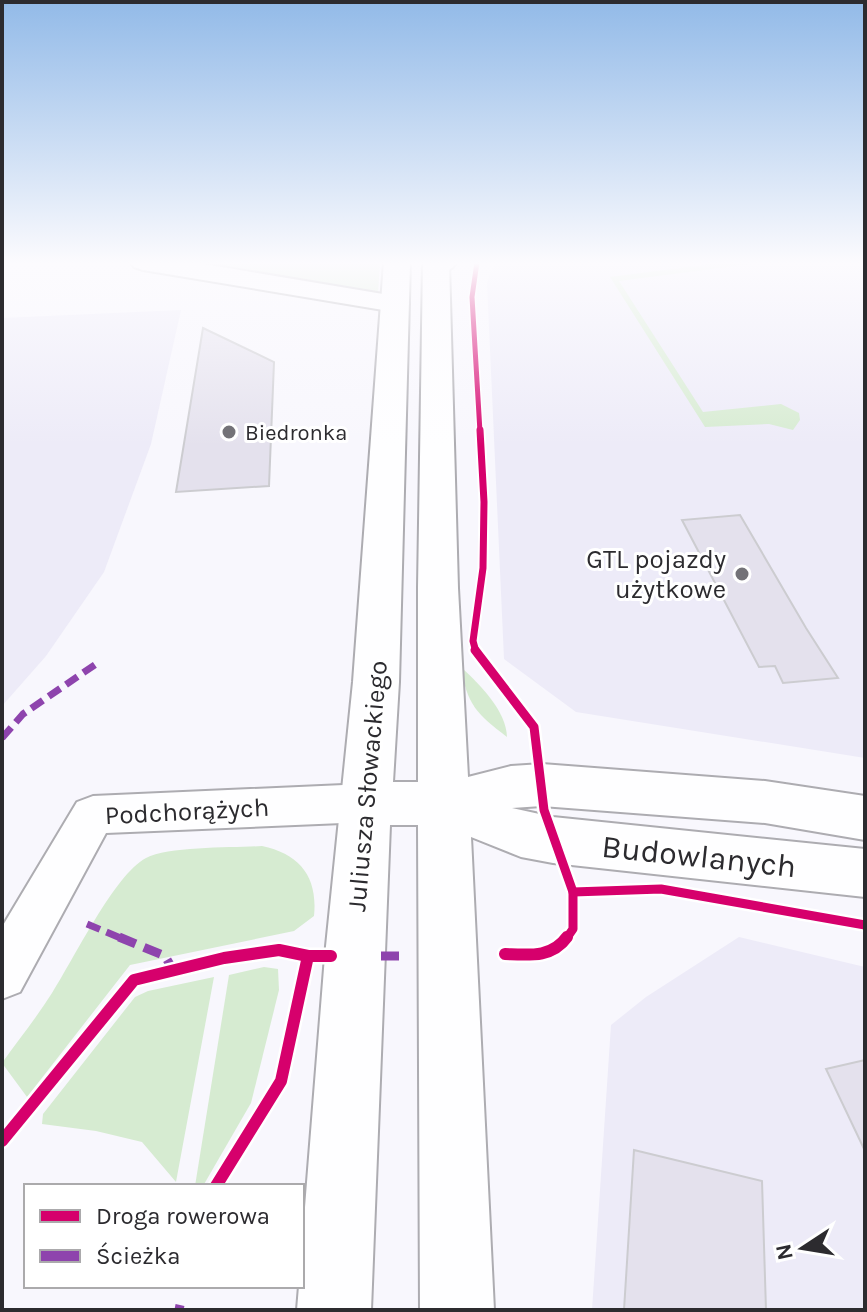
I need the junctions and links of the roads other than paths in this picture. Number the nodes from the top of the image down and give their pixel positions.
1 (394, 323) edge
2 (439, 323) edge
3 (366, 803) junction
4 (443, 804) junction
5 (865, 818) edge
6 (865, 873) edge
7 (2, 974) edge
8 (334, 1310) edge
9 (457, 1310) edge

1 - 3 main road, Juliusza Słowackiego
2 - 4 main road
3 - 4 main road, Budowlanych
3 - 7 street, Podchorążych
3 - 8 main road, Juliusza Słowackiego
4 - 5 main road, Budowlanych
4 - 6 main road, Budowlanych
4 - 9 main road

